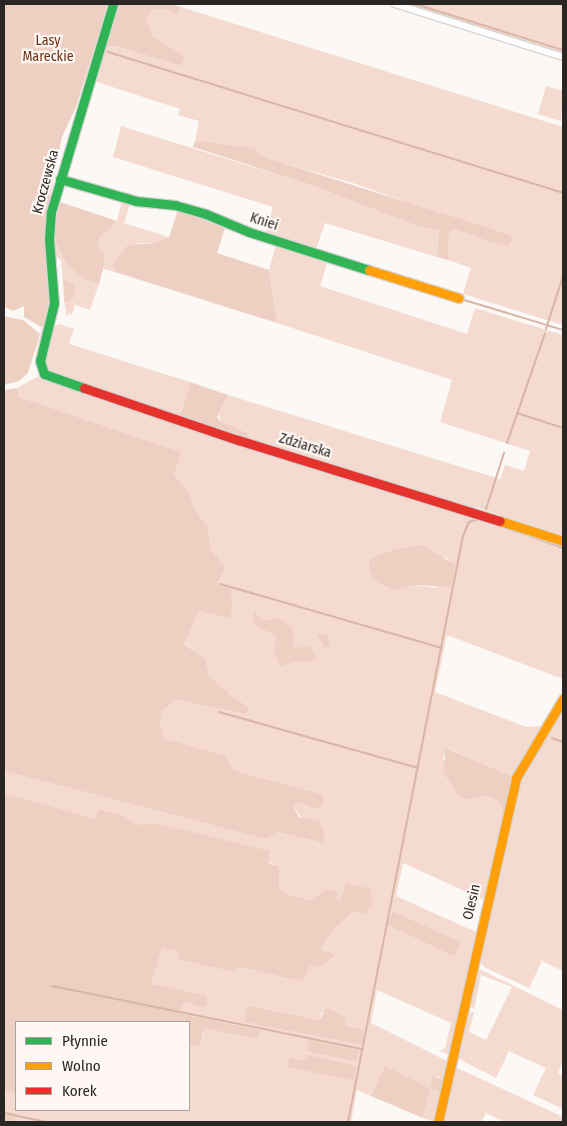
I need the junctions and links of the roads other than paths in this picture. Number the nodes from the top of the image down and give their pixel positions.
1 (113, 4) edge
2 (395, 4) edge
3 (563, 57) edge
4 (60, 178) junction
5 (459, 298) dead end
6 (41, 371) joint
7 (563, 541) edge
8 (563, 699) edge
9 (438, 1122) edge

1 - 4 street, Kroczewska
2 - 3 street
4 - 5 street, Kniei
4 - 6 street, Kroczewska
6 - 7 street, Zdziarska
8 - 9 street, Olesin

